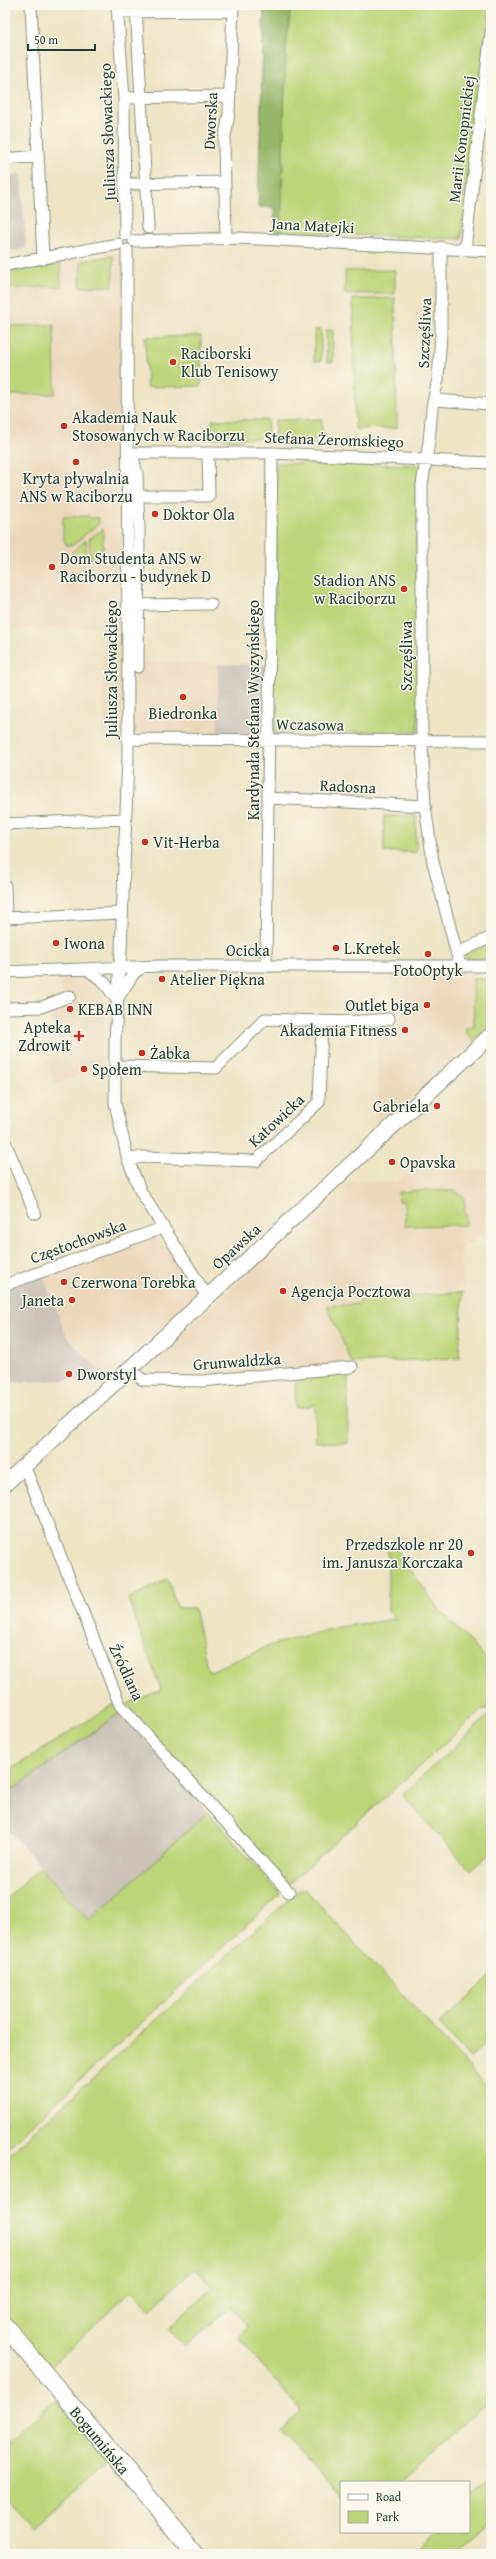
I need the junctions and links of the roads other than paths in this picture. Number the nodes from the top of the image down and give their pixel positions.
1 (31, 5) edge
2 (233, 8) edge
3 (117, 9) edge
4 (136, 9) edge
5 (491, 32) edge
6 (228, 96) junction
7 (124, 98) junction
8 (143, 98) junction
9 (38, 156) junction
10 (5, 159) edge
11 (224, 182) junction
12 (126, 184) junction
13 (145, 184) junction
14 (148, 228) dead end
15 (226, 238) junction
16 (126, 242) junction
17 (441, 247) junction
18 (465, 249) junction
19 (491, 251) edge
20 (43, 259) junction
21 (5, 265) edge
22 (435, 400) junction
23 (491, 404) edge
24 (130, 453) junction
25 (208, 453) junction
26 (272, 453) junction
27 (426, 458) junction
28 (491, 463) edge
29 (132, 496) junction
30 (139, 604) junction
31 (211, 604) dead end
32 (127, 605) junction
33 (138, 668) dead end
34 (128, 739) junction
35 (269, 739) junction
36 (422, 741) junction
37 (491, 741) edge
38 (268, 798) junction
39 (425, 806) junction
40 (126, 819) junction
41 (5, 824) edge
42 (5, 886) edge
43 (122, 913) junction
44 (6, 918) edge
45 (491, 937) edge
46 (458, 953) junction
47 (266, 966) junction
48 (460, 966) junction
49 (491, 966) edge
50 (143, 967) junction
51 (119, 968) junction
52 (87, 969) junction
53 (5, 972) edge
54 (70, 996) dead end
55 (117, 1000) junction
56 (5, 1008) edge
57 (389, 1018) dead end
58 (322, 1023) junction
59 (491, 1035) edge
60 (115, 1066) junction
61 (5, 1142) edge
62 (128, 1160) junction
63 (35, 1213) dead end
64 (162, 1228) junction
65 (5, 1284) edge
66 (207, 1296) junction
67 (352, 1367) dead end
68 (128, 1368) junction
69 (23, 1468) junction
70 (5, 1484) edge
71 (290, 1892) dead end
72 (5, 2326) edge
73 (196, 2554) edge

1 - 9 street
2 - 4 street
2 - 6 street, Dworska
3 - 4 street
3 - 7 street, Juliusza Słowackiego
4 - 8 street
5 - 18 street, Marii Konopnickiej
6 - 8 street
6 - 11 street, Dworska
7 - 8 street
7 - 12 street, Juliusza Słowackiego
8 - 13 street
9 - 10 street
9 - 20 street
11 - 13 street
11 - 15 street, Dworska
12 - 13 street
12 - 16 street, Juliusza Słowackiego
13 - 14 street
15 - 16 street, Jana Matejki
15 - 17 street, Jana Matejki
16 - 20 street, Jana Matejki
16 - 24 street, Juliusza Słowackiego
17 - 18 street, Jana Matejki
17 - 22 street, Szczęśliwa
18 - 19 street, Jana Matejki
20 - 21 street, Jana Matejki
22 - 23 street
22 - 27 street, Szczęśliwa
24 - 25 street, Stefana Żeromskiego
24 - 29 street, Juliusza Słowackiego
25 - 26 street, Stefana Żeromskiego
25 - 29 street
26 - 27 street, Stefana Żeromskiego
26 - 35 street, Kardynała Stefana Wyszyńskiego
27 - 28 street, Stefana Żeromskiego
27 - 36 street, Szczęśliwa
29 - 30 street
29 - 32 street, Juliusza Słowackiego
30 - 31 street
30 - 32 street
30 - 33 street
32 - 34 street, Juliusza Słowackiego
34 - 35 street, Wczasowa
34 - 40 street, Juliusza Słowackiego
35 - 36 street, Wczasowa
35 - 38 street, Kardynała Stefana Wyszyńskiego
36 - 37 street, Wczasowa
36 - 39 street, Szczęśliwa
38 - 39 street, Radosna
38 - 47 street, Kardynała Stefana Wyszyńskiego
39 - 46 street, Szczęśliwa
40 - 41 street
40 - 43 street, Juliusza Słowackiego
42 - 44 street
43 - 44 street
43 - 51 street, Juliusza Słowackiego
45 - 46 street
46 - 48 street, Szczęśliwa
47 - 48 street, Ocicka
47 - 50 street, Ocicka
48 - 49 street, Ocicka
50 - 51 street, Ocicka
50 - 55 street
51 - 52 street, Ocicka
51 - 55 street
52 - 53 street, Ocicka
52 - 55 street
54 - 56 street
55 - 60 street
57 - 58 street
58 - 60 street
58 - 62 street, Katowicka
59 - 66 main road, Opawska
60 - 62 street
61 - 63 street
62 - 64 street
64 - 65 street, Częstochowska
64 - 66 street
66 - 68 main road, Opawska
67 - 68 street, Grunwaldzka
68 - 69 main road, Opawska
69 - 70 main road, Opawska
69 - 71 street, Źródlana
72 - 73 main road, Bogumińska

